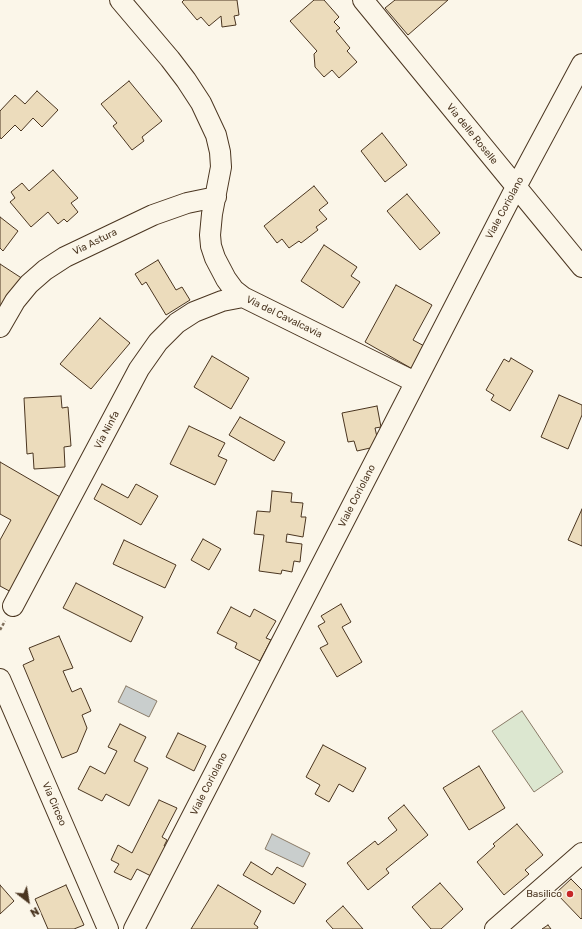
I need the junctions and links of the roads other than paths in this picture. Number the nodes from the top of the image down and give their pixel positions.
1 (120, 0) edge
2 (363, 0) edge
3 (582, 64) edge
4 (516, 187) junction
5 (216, 197) junction
6 (582, 267) edge
7 (242, 297) junction
8 (0, 327) edge
9 (415, 382) junction
10 (13, 606) dead end
11 (2, 693) edge
12 (582, 853) edge
13 (108, 929) edge
14 (134, 929) edge
15 (495, 929) edge

1 - 5 street, Via del Cavalcavia
2 - 4 street, Via delle Roselle
3 - 4 street, Viale Coriolano
4 - 6 street, Via delle Roselle
4 - 9 street, Viale Coriolano
5 - 7 street, Via del Cavalcavia
5 - 8 street, Via Astura
7 - 9 street, Via del Cavalcavia
7 - 10 street, Via Ninfa
9 - 14 street, Viale Coriolano
11 - 13 street, Via Circeo
12 - 15 street

